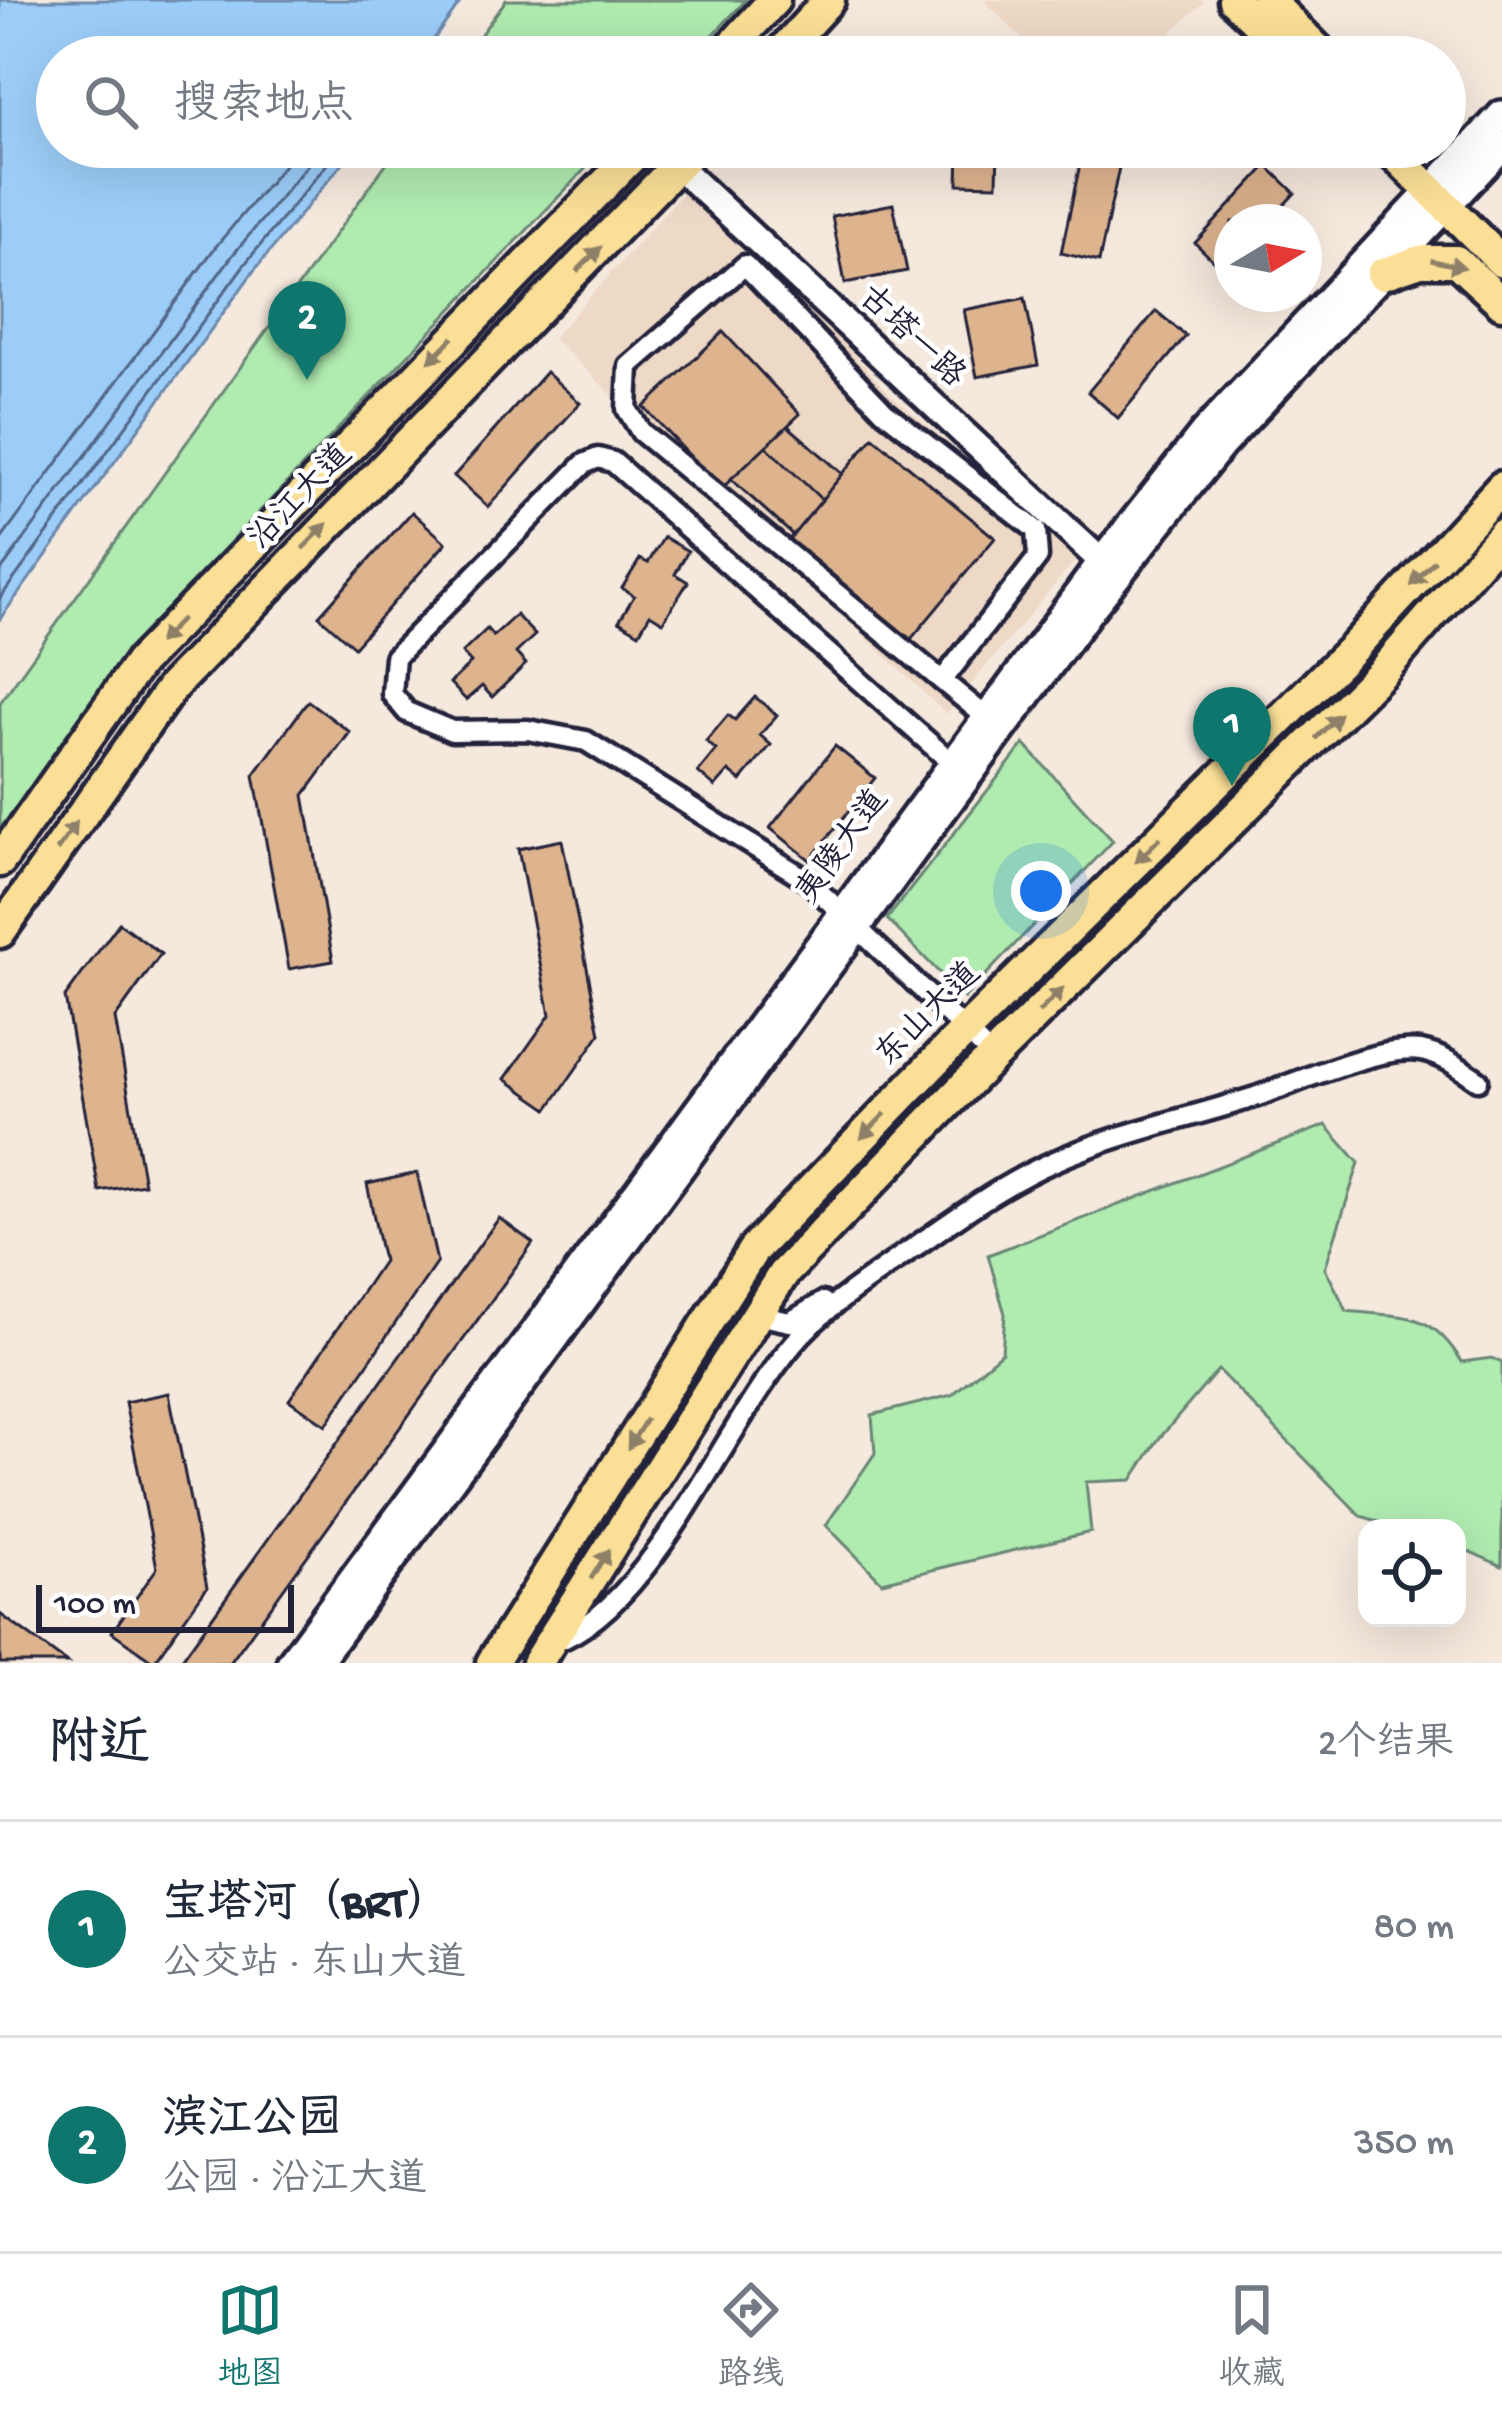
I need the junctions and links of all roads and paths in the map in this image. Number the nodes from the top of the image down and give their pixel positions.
1 (774, 0) edge
2 (829, 0) edge
3 (1234, 0) edge
4 (1268, 0) edge
5 (741, 36) edge
6 (796, 36) edge
7 (1272, 36) edge
8 (1304, 36) edge
9 (1502, 115) edge
10 (1502, 146) edge
11 (1466, 163) edge
12 (620, 168) edge
13 (664, 168) edge
14 (692, 168) edge
15 (1416, 168) edge
16 (1431, 168) edge
17 (1462, 168) edge
18 (1446, 190) junction
19 (1502, 234) edge
20 (1502, 262) edge
21 (1382, 274) junction
22 (1502, 303) edge
23 (1502, 487) edge
24 (1502, 535) edge
25 (1109, 569) junction
26 (942, 681) junction
27 (986, 717) junction
28 (952, 763) junction
29 (0, 862) edge
30 (849, 920) junction
31 (0, 932) edge
32 (966, 1030) junction
33 (993, 1057) junction
34 (1478, 1080) dead end
35 (840, 1302) junction
36 (757, 1315) junction
37 (543, 1653) edge
38 (291, 1663) edge
39 (316, 1663) edge
40 (492, 1663) edge

1 - 5 main road
2 - 6 main road
3 - 7 main road
4 - 8 main road
9 - 11 main road, 夷陵大道
10 - 18 main road, 夷陵大道
12 -> 29 main road, 沿江大道
31 -> 13 main road, 沿江大道
14 - 25 street, 古塔一路
15 - 18 main road
16 - 18 main road
17 - 18 main road, 夷陵大道
18 - 19 main road
18 - 20 main road
18 - 21 main road, 夷陵大道
18 - 25 main road, 夷陵大道
21 -> 22 main road
21 - 25 main road, 夷陵大道
23 -> 32 main road, 东山大道
33 -> 24 main road
25 - 27 main road, 夷陵大道
25 - 30 main road, 夷陵大道
26 - 26 street
26 - 27 street
27 - 28 main road, 夷陵大道
28 - 30 main road, 夷陵大道
28 - 30 street
30 - 32 street
30 - 38 main road, 夷陵大道
30 - 39 main road, 夷陵大道
32 - 33 street
32 -> 40 main road, 东山大道
33 - 36 main road
34 - 35 street
35 - 36 street
35 - 37 street
37 -> 36 main road

